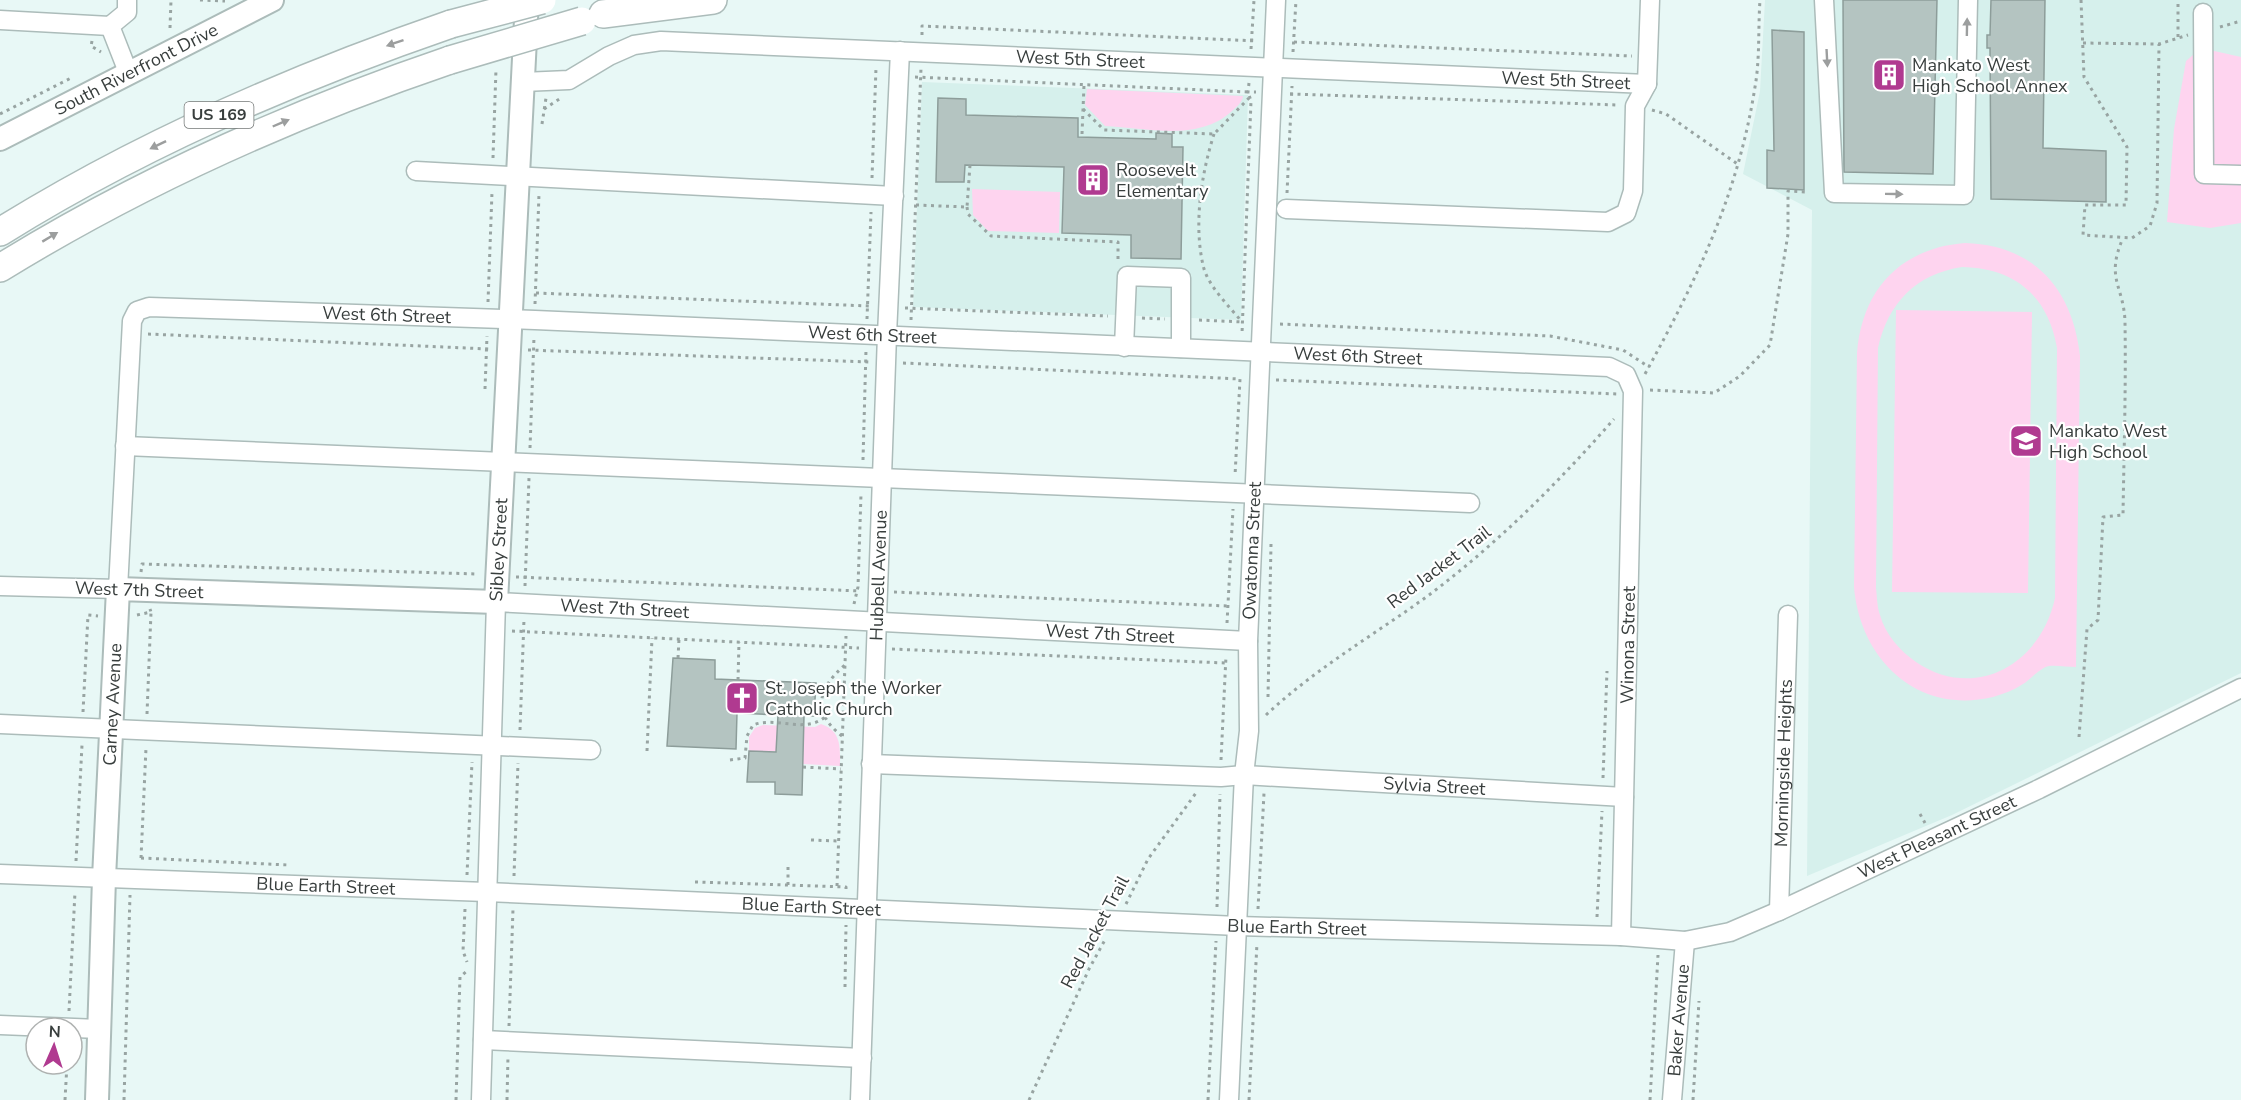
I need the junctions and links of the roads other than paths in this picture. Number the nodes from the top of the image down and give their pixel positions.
1 (127, 0) edge
2 (272, 0) edge
3 (656, 0) edge
4 (713, 0) edge
5 (1276, 0) edge
6 (1650, 0) edge
7 (1824, 0) edge
8 (1968, 0) edge
9 (527, 2) edge
10 (593, 17) junction
11 (0, 20) edge
12 (2203, 22) road end
13 (110, 26) junction
14 (900, 51) junction
15 (1274, 69) junction
16 (128, 72) junction
17 (523, 82) junction
18 (1647, 84) junction
19 (0, 139) edge
20 (416, 171) dead end
21 (516, 175) junction
22 (2241, 175) edge
23 (894, 196) junction
24 (1286, 209) road end
25 (0, 232) edge
26 (0, 268) edge
27 (137, 311) joint
28 (499, 319) junction
29 (887, 335) junction
30 (1124, 346) junction
31 (1181, 348) junction
32 (1260, 353) junction
33 (1609, 367) joint
34 (125, 446) junction
35 (503, 464) junction
36 (882, 479) junction
37 (1254, 494) junction
38 (1470, 503) dead end
39 (0, 586) edge
40 (129, 589) junction
41 (487, 602) junction
42 (1788, 615) dead end
43 (877, 624) junction
44 (1248, 641) junction
45 (2241, 688) edge
46 (0, 724) edge
47 (111, 729) junction
48 (491, 744) junction
49 (591, 750) dead end
50 (871, 764) junction
51 (1244, 776) junction
52 (1624, 796) junction
53 (0, 874) edge
54 (104, 878) junction
55 (487, 884) junction
56 (866, 911) junction
57 (1779, 911) junction
58 (1238, 926) junction
59 (1621, 936) junction
60 (1685, 941) junction
61 (0, 1025) edge
62 (24, 1026) edge
63 (84, 1029) edge
64 (99, 1029) junction
65 (483, 1040) junction
66 (862, 1058) junction
67 (97, 1100) edge
68 (481, 1100) edge
69 (861, 1100) edge
70 (1229, 1100) edge
71 (1672, 1100) edge

1 - 13 street
2 - 16 main road, South Riverfront Drive
3 - 10 highway, US 169
4 - 10 highway
5 - 15 street, Owatonna Street
6 - 18 street
7 -> 8 street
9 - 17 main road, Sibley Street
9 -> 25 highway, US 169, bridge
26 -> 10 highway, US 169, bridge
11 - 13 street
12 - 22 street
13 - 16 street
14 - 15 street, West 5th Street
14 - 17 street, West 5th Street
14 - 23 street, Hubbell Avenue
15 - 18 street, West 5th Street
15 - 32 street, Owatonna Street
16 - 19 main road, South Riverfront Drive
17 - 21 main road, Sibley Street
18 - 24 street
20 - 21 street
21 - 23 street
21 - 28 main road, Sibley Street
23 - 29 street, Hubbell Avenue
27 - 28 street, West 6th Street
27 - 34 street, Carney Avenue
28 - 29 street, West 6th Street
28 - 35 main road, Sibley Street
29 - 30 street, West 6th Street
29 - 36 street, Hubbell Avenue
30 - 31 street, West 6th Street
30 - 31 street
31 - 32 street, West 6th Street
32 - 33 street, West 6th Street
32 - 37 street, Owatonna Street
33 - 52 street, Winona Street
34 - 35 street
34 - 40 street, Carney Avenue
35 - 36 street
35 - 41 main road, Sibley Street
36 - 37 street
36 - 43 street, Hubbell Avenue
37 - 38 street
37 - 44 street, Owatonna Street
39 - 40 street, West 7th Street
40 - 41 main road, West 7th Street
40 - 47 main road, Carney Avenue
41 - 43 street, West 7th Street
41 - 48 street, Sibley Street
42 - 57 street, Morningside Heights
43 - 44 street, West 7th Street
43 - 50 street, Hubbell Avenue
44 - 51 street, Owatonna Street
45 - 57 street, West Pleasant Street
46 - 47 street
47 - 48 street
47 - 54 main road, Carney Avenue
48 - 49 street
48 - 55 street, Sibley Street
50 - 51 street, Sylvia Street
50 - 56 street, Hubbell Avenue
51 - 52 street, Sylvia Street
51 - 58 street, Owatonna Street
52 - 59 street, Winona Street
53 - 54 street, Blue Earth Street
54 - 55 street, Blue Earth Street
54 - 64 main road, Carney Avenue
55 - 56 street, Blue Earth Street
55 - 65 street, Sibley Street
56 - 58 street, Blue Earth Street
56 - 66 street, Hubbell Avenue
57 - 60 street, West Pleasant Street
58 - 59 street, Blue Earth Street
58 - 70 street, Owatonna Street
59 - 60 street, West Pleasant Street
60 - 71 street, Baker Avenue
61 - 62 street
63 - 64 street
64 - 67 main road, Carney Avenue
65 - 66 street
65 - 68 street, Sibley Street
66 - 69 street, Hubbell Avenue

